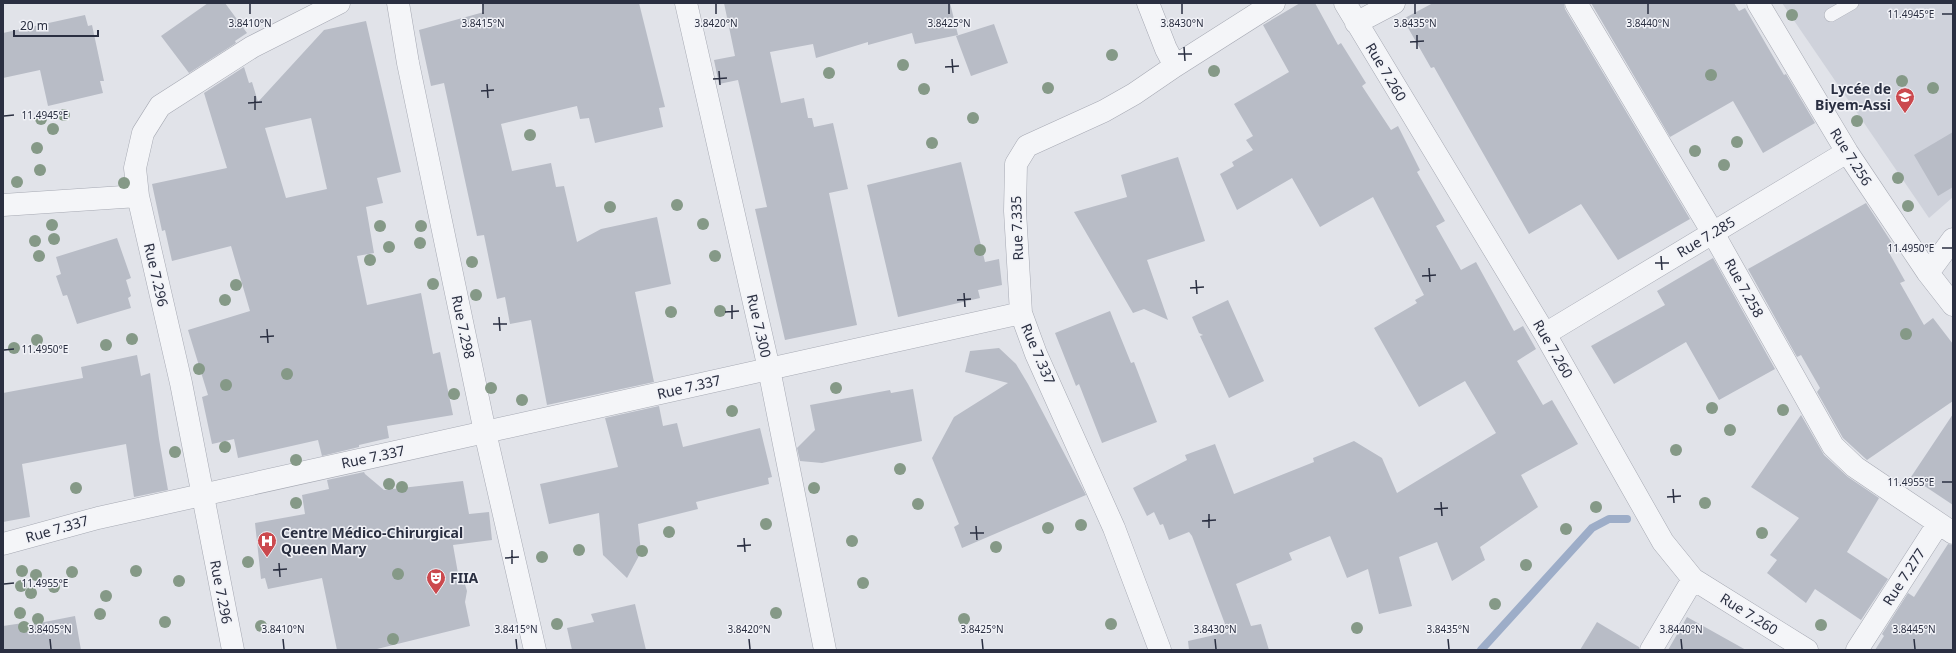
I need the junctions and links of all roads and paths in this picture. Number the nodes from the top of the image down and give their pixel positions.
1 (339, 3) edge
2 (398, 3) edge
3 (686, 3) edge
4 (1148, 3) edge
5 (1274, 3) edge
6 (1345, 3) edge
7 (1394, 3) edge
8 (1576, 3) edge
9 (1758, 3) edge
10 (1852, 3) edge
11 (1831, 16) dead end
12 (1356, 23) junction
13 (1174, 66) junction
14 (1847, 152) junction
15 (138, 196) junction
16 (3, 205) edge
17 (1713, 233) junction
18 (1953, 239) edge
19 (1928, 272) junction
20 (1953, 305) edge
21 (1021, 314) junction
22 (1545, 334) junction
23 (769, 369) junction
24 (485, 432) junction
25 (203, 494) junction
26 (1946, 529) edge
27 (3, 544) edge
28 (1692, 579) junction
29 (233, 650) edge
30 (535, 650) edge
31 (825, 650) edge
32 (1160, 650) edge
33 (1651, 650) edge
34 (1807, 650) edge
35 (1857, 650) edge

1 - 15 street, Rue 7.296
2 - 24 street, Rue 7.298
3 - 23 street, Rue 7.300
4 - 13 street
5 - 13 street
6 - 12 street, Rue 7.260
7 - 12 street
8 - 17 street, Rue 7.258
9 - 14 street, Rue 7.256
10 - 11 lane
12 - 22 street, Rue 7.260
13 - 21 street, Rue 7.335
14 - 17 street, Rue 7.285
14 - 19 street, Rue 7.256
15 - 16 street
15 - 25 street, Rue 7.296
17 - 22 street, Rue 7.285
17 - 26 street, Rue 7.258
18 - 19 street
19 - 20 street, Rue 7.256
21 - 23 street, Rue 7.337
21 - 32 street, Rue 7.337
22 - 28 street, Rue 7.260
23 - 24 street, Rue 7.337
23 - 31 street, Rue 7.300
24 - 25 street, Rue 7.337
24 - 30 street, Rue 7.298
25 - 27 street, Rue 7.337
25 - 29 street, Rue 7.296
26 - 35 street, Rue 7.277
28 - 33 street
28 - 34 street, Rue 7.260

